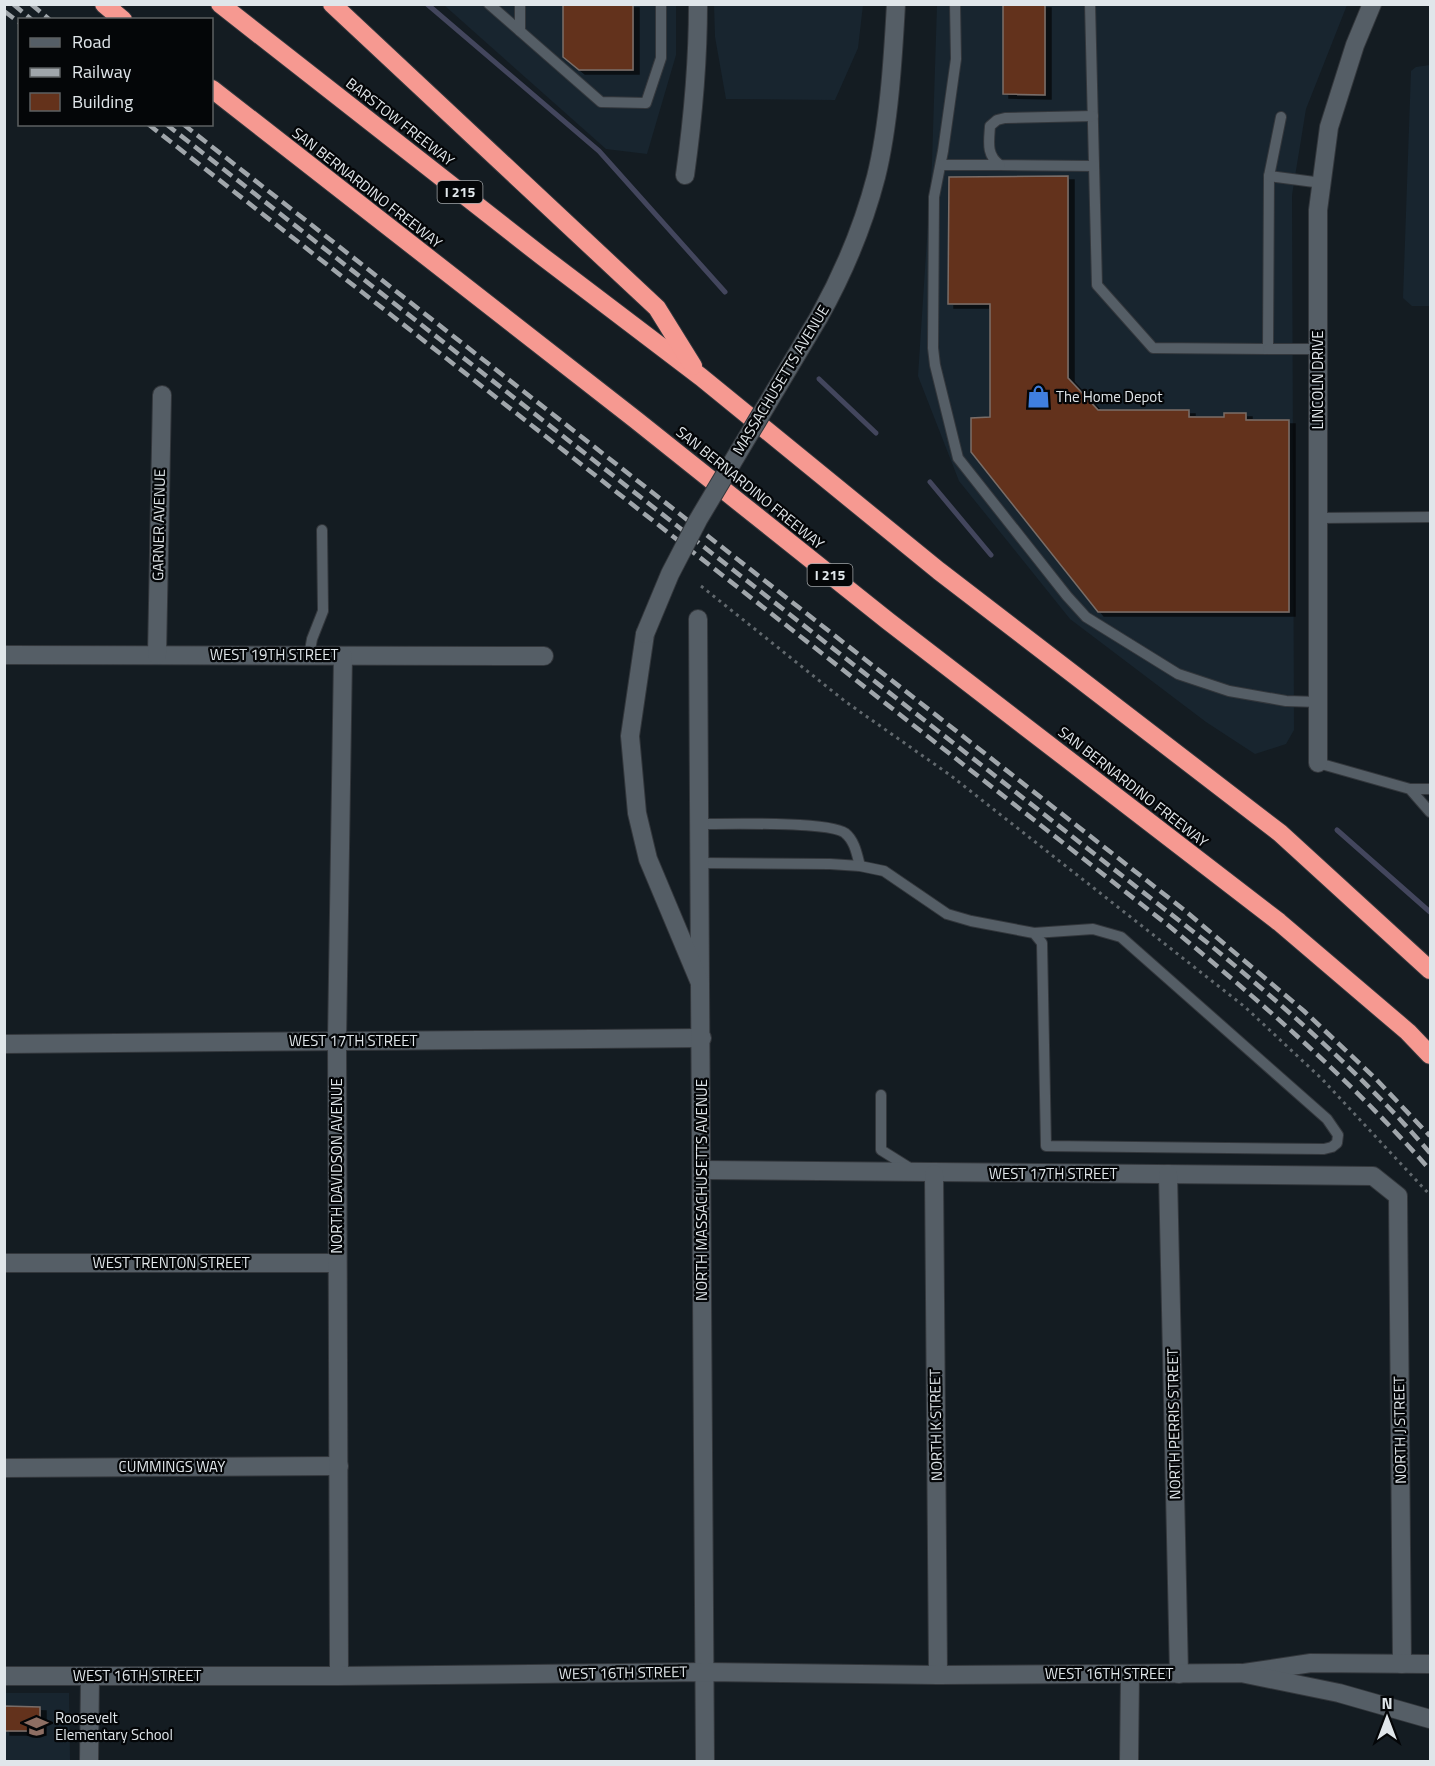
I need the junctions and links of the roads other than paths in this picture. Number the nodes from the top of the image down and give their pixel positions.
1 (104, 4) edge
2 (220, 4) edge
3 (332, 4) edge
4 (489, 4) edge
5 (520, 4) edge
6 (661, 4) edge
7 (698, 4) edge
8 (896, 4) edge
9 (955, 4) edge
10 (1090, 4) edge
11 (1372, 4) edge
12 (121, 18) edge
13 (520, 31) junction
14 (213, 90) edge
15 (1093, 116) junction
16 (1281, 117) dead end
17 (941, 165) junction
18 (1000, 165) junction
19 (1094, 166) junction
20 (685, 175) dead end
21 (1269, 176) junction
22 (1322, 183) junction
23 (1268, 349) junction
24 (1318, 349) junction
25 (701, 377) junction
26 (162, 395) dead end
27 (1431, 517) edge
28 (1318, 518) junction
29 (322, 530) dead end
30 (698, 619) dead end
31 (4, 655) edge
32 (157, 655) junction
33 (309, 656) junction
34 (343, 656) junction
35 (544, 656) dead end
36 (1318, 702) junction
37 (1318, 763) joint
38 (1410, 789) junction
39 (1431, 789) edge
40 (1431, 812) edge
41 (699, 824) junction
42 (699, 862) junction
43 (860, 866) junction
44 (1034, 933) junction
45 (1431, 970) edge
46 (700, 983) junction
47 (702, 1038) junction
48 (337, 1041) junction
49 (4, 1044) edge
50 (1431, 1055) edge
51 (881, 1095) dead end
52 (702, 1170) junction
53 (926, 1174) junction
54 (1168, 1174) junction
55 (1398, 1196) joint
56 (4, 1263) edge
57 (337, 1263) junction
58 (339, 1466) junction
59 (4, 1467) edge
60 (1402, 1664) junction
61 (1431, 1664) edge
62 (705, 1672) junction
63 (1241, 1673) junction
64 (1130, 1674) junction
65 (1179, 1674) junction
66 (938, 1675) junction
67 (4, 1676) edge
68 (90, 1676) junction
69 (339, 1676) junction
70 (1431, 1719) edge
71 (89, 1761) edge
72 (705, 1761) edge
73 (1129, 1761) edge

1 - 12 highway
2 - 25 highway, BARSTOW FREEWAY / I 215
3 - 25 highway
4 - 13 lane
5 - 13 lane
6 - 13 lane
7 - 20 street
8 - 46 street, MASSACHUSETTS AVENUE, bridge
9 - 17 lane
10 - 15 lane
11 - 22 street, LINCOLN DRIVE
14 - 50 highway, SAN BERNARDINO FREEWAY / I 215
15 - 18 lane
15 - 19 lane
16 - 21 lane
17 - 18 lane
17 - 36 lane
18 - 19 lane
19 - 23 lane
21 - 22 lane
21 - 23 lane
22 - 24 street, LINCOLN DRIVE
23 - 24 lane
24 - 28 street, LINCOLN DRIVE
25 - 45 highway, I 215
26 - 32 street, GARNER AVENUE
27 - 28 lane
28 - 36 street, LINCOLN DRIVE
29 - 33 lane
30 - 41 street, NORTH MASSACHUSETTS AVENUE
31 - 32 street, WEST 19TH STREET
32 - 33 street, WEST 19TH STREET
33 - 34 street, WEST 19TH STREET
34 - 35 street, WEST 19TH STREET
34 - 48 street, NORTH DAVIDSON AVENUE
36 - 37 street, LINCOLN DRIVE
37 - 38 lane
38 - 39 lane
38 - 40 lane
41 - 42 street, NORTH MASSACHUSETTS AVENUE
41 - 43 lane
42 - 43 lane
42 - 46 street, NORTH MASSACHUSETTS AVENUE
43 - 44 lane
44 - 44 lane
46 - 47 street, NORTH MASSACHUSETTS AVENUE
47 - 48 street, WEST 17TH STREET
47 - 52 street, NORTH MASSACHUSETTS AVENUE
48 - 49 street, WEST 17TH STREET
48 - 57 street, NORTH DAVIDSON AVENUE
51 - 53 lane
52 - 53 street, WEST 17TH STREET
52 - 62 street, NORTH MASSACHUSETTS AVENUE
53 - 54 street, WEST 17TH STREET
53 - 66 street, NORTH K STREET
54 - 55 street, WEST 17TH STREET
54 - 65 street, NORTH PERRIS STREET
55 - 60 street, NORTH J STREET
56 - 57 street, WEST TRENTON STREET
57 - 58 street, NORTH DAVIDSON AVENUE
58 - 59 street, CUMMINGS WAY
58 - 69 street, NORTH DAVIDSON AVENUE
60 - 61 street, WEST 16TH STREET
60 - 63 street, WEST 16TH STREET
62 - 66 street, WEST 16TH STREET
62 - 69 street, WEST 16TH STREET
62 - 72 street, NORTH MASSACHUSETTS AVENUE
63 - 65 street, WEST 16TH STREET
63 - 70 street, WEST 16TH STREET
64 - 65 street, WEST 16TH STREET
64 - 66 street, WEST 16TH STREET
64 - 73 street
67 - 68 street, WEST 16TH STREET
68 - 69 street, WEST 16TH STREET
68 - 71 street

